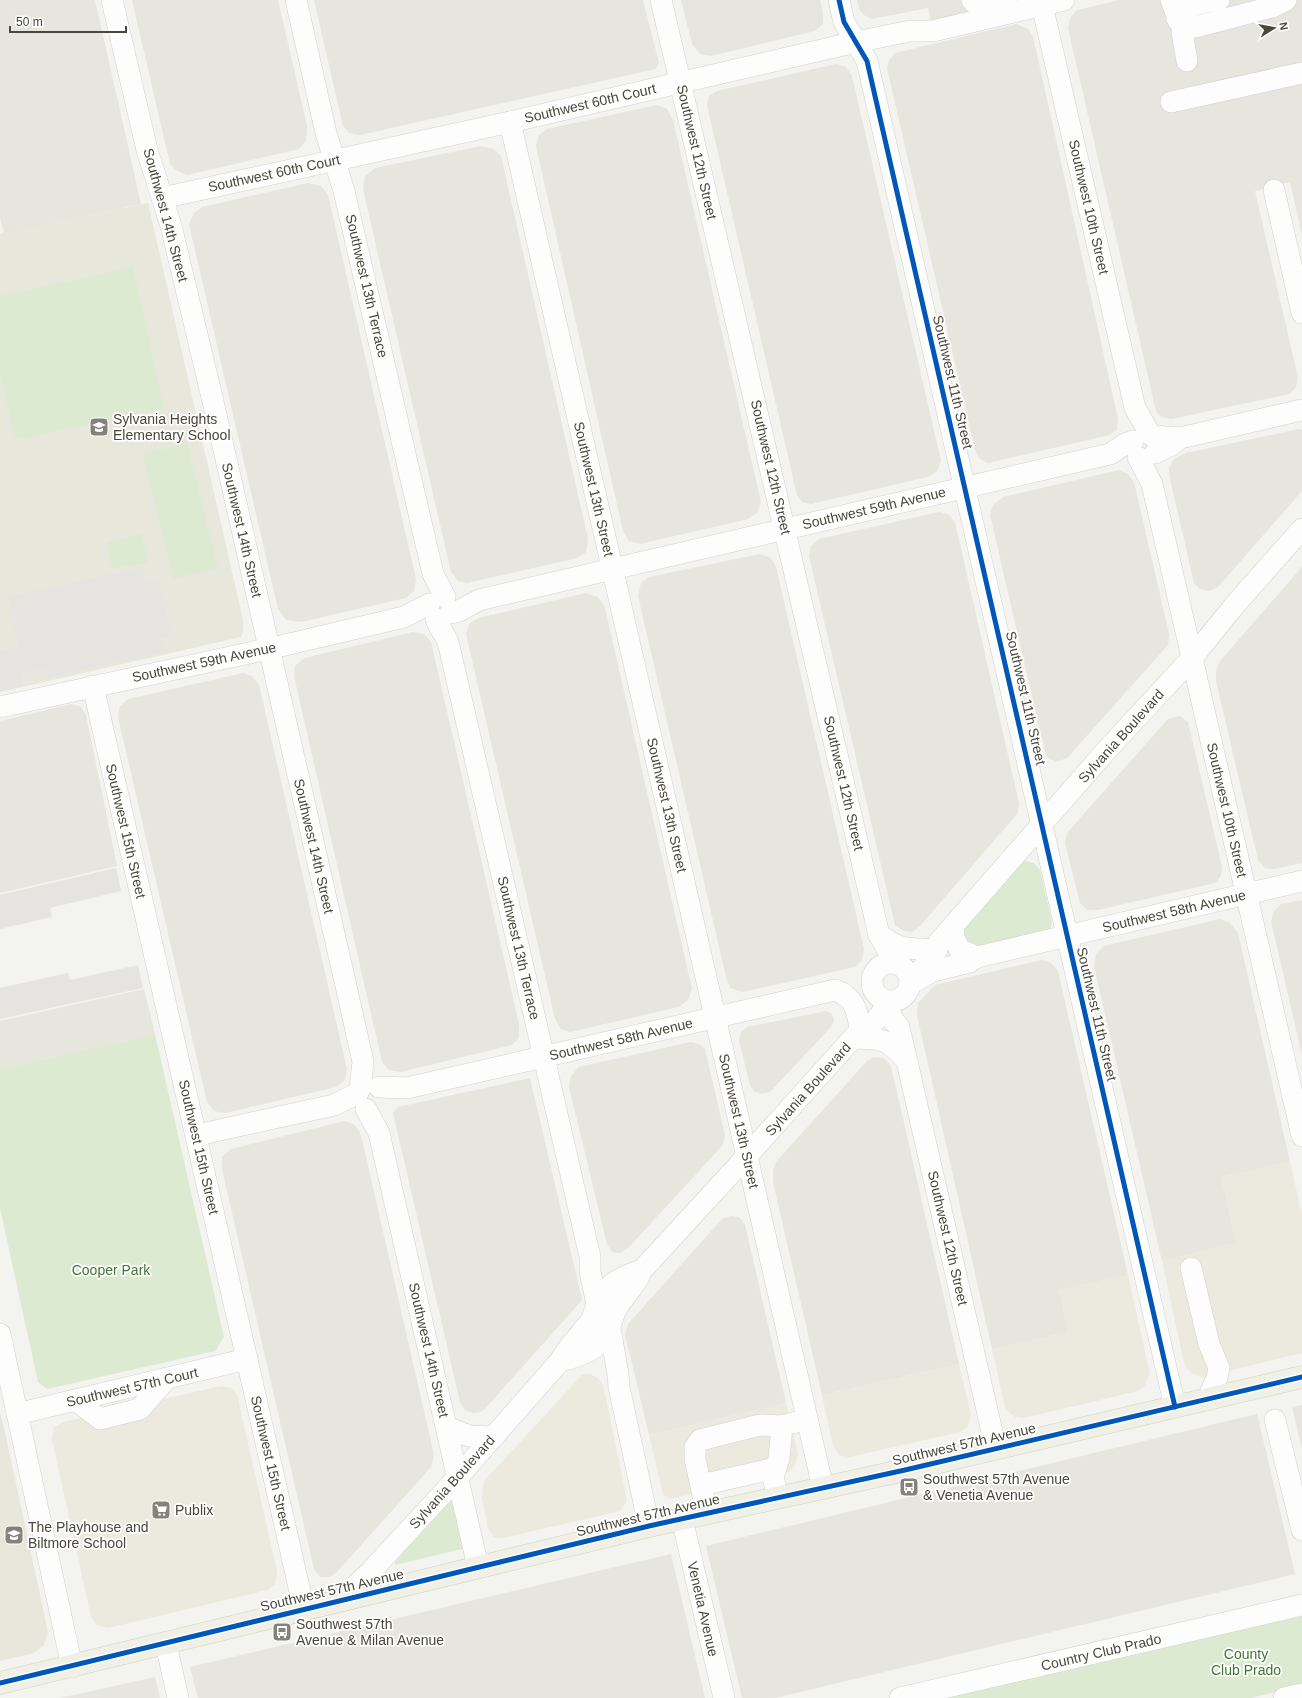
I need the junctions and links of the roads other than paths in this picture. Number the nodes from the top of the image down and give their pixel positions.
1 (112, 0) edge
2 (296, 0) edge
3 (661, 0) edge
4 (839, 0) edge
5 (972, 0) edge
6 (1011, 0) edge
7 (1064, 0) edge
8 (1219, 0) edge
9 (1286, 0) edge
10 (1042, 5) junction
11 (1177, 15) edge
12 (856, 42) junction
13 (1187, 61) dead end
14 (1302, 73) edge
15 (681, 83) junction
16 (1171, 102) dead end
17 (510, 122) junction
18 (335, 160) junction
19 (1274, 190) dead end
20 (162, 198) junction
21 (1302, 313) edge
22 (1302, 410) edge
23 (1144, 446) junction
24 (964, 487) junction
25 (786, 529) junction
26 (1302, 529) edge
27 (612, 568) junction
28 (440, 608) junction
29 (268, 649) junction
30 (1192, 658) junction
31 (93, 686) junction
32 (0, 707) edge
33 (1042, 825) junction
34 (1302, 881) edge
35 (1247, 894) junction
36 (953, 926) junction
37 (879, 935) junction
38 (1067, 936) junction
39 (932, 945) junction
40 (977, 957) junction
41 (883, 971) junction
42 (835, 990) junction
43 (900, 994) junction
44 (716, 1017) junction
45 (856, 1034) junction
46 (543, 1057) junction
47 (907, 1061) junction
48 (371, 1097) junction
49 (197, 1135) junction
50 (1302, 1136) edge
51 (748, 1156) junction
52 (590, 1257) junction
53 (1191, 1268) dead end
54 (642, 1270) junction
55 (613, 1285) junction
56 (603, 1317) junction
57 (0, 1334) edge
58 (592, 1350) junction
59 (247, 1359) junction
60 (560, 1361) junction
61 (1302, 1377) edge
62 (166, 1380) junction
63 (619, 1387) junction
64 (75, 1400) junction
65 (1207, 1400) junction
66 (167, 1403) dead end
67 (1175, 1407) junction
68 (17, 1414) junction
69 (141, 1415) junction
70 (807, 1419) junction
71 (1275, 1420) dead end
72 (447, 1426) junction
73 (782, 1426) junction
74 (493, 1437) junction
75 (996, 1449) junction
76 (776, 1468) junction
77 (458, 1477) junction
78 (701, 1485) junction
79 (823, 1488) junction
80 (778, 1498) junction
81 (707, 1513) junction
82 (682, 1519) junction
83 (649, 1526) junction
84 (1302, 1530) edge
85 (478, 1567) junction
86 (341, 1600) junction
87 (1302, 1605) edge
88 (304, 1609) junction
89 (166, 1644) junction
90 (72, 1667) junction
91 (0, 1683) edge
92 (1302, 1694) edge
93 (178, 1698) edge
94 (724, 1698) edge
95 (900, 1698) edge
96 (1284, 1698) edge

1 - 20 street, Southwest 14th Street
2 - 18 street, Southwest 13th Terrace
3 - 15 street, Southwest 12th Street
4 - 12 street, Southwest 11th Street
5 - 6 street
7 - 10 street, Southwest 60th Court
8 - 11 street
9 - 11 street
10 - 12 street, Southwest 60th Court
10 - 23 street, Southwest 10th Street
11 - 13 street
12 - 15 street, Southwest 60th Court
12 - 24 street, Southwest 11th Street
14 - 16 street
15 - 17 street, Southwest 60th Court
15 - 25 street, Southwest 12th Street
17 - 18 street, Southwest 60th Court
17 - 27 street, Southwest 13th Street
18 - 20 street, Southwest 60th Court
18 - 28 street, Southwest 13th Terrace
19 - 21 street
20 - 29 street, Southwest 14th Street
22 - 23 street, Southwest 59th Avenue
23 - 24 street, Southwest 59th Avenue
23 - 30 street, Southwest 10th Street
24 - 25 street, Southwest 59th Avenue
24 - 33 street, Southwest 11th Street
25 - 27 street, Southwest 59th Avenue
25 - 37 street, Southwest 12th Street
26 - 30 street, Sylvania Boulevard
27 - 28 street, Southwest 59th Avenue
27 - 44 street, Southwest 13th Street
28 - 29 street, Southwest 59th Avenue
28 - 46 street, Southwest 13th Terrace
29 - 31 street, Southwest 59th Avenue
29 - 48 street, Southwest 14th Street
30 - 33 street, Sylvania Boulevard
30 - 35 street, Southwest 10th Street
31 - 32 street, Southwest 59th Avenue
31 - 49 street, Southwest 15th Street
33 - 36 street, Sylvania Boulevard
33 - 38 street, Southwest 11th Street
34 - 35 street, Southwest 58th Avenue
35 - 38 street, Southwest 58th Avenue
35 - 50 street, Southwest 10th Street
36 - 39 street, Sylvania Boulevard
36 - 40 street
37 - 39 street
37 - 41 street, Southwest 12th Street
38 - 40 street, Southwest 58th Avenue
38 - 67 street, Southwest 11th Street
39 - 41 street, Sylvania Boulevard
39 - 43 street, Sylvania Boulevard
40 - 43 street, Southwest 58th Avenue
41 - 42 street, Southwest 58th Avenue
41 - 43 street
41 - 43 street, Southwest 12th Street
41 - 45 street, Sylvania Boulevard
42 - 44 street, Southwest 58th Avenue
42 - 45 street
43 - 45 street, Sylvania Boulevard
43 - 47 street, Southwest 12th Street
44 - 46 street, Southwest 58th Avenue
44 - 51 street, Southwest 13th Street
45 - 47 street
45 - 51 street, Sylvania Boulevard
46 - 48 street, Southwest 58th Avenue
46 - 52 street, Southwest 13th Terrace
47 - 75 street, Southwest 12th Street
48 - 49 street, Southwest 58th Avenue
48 - 72 street, Southwest 14th Street
49 - 59 street, Southwest 15th Street
51 - 54 street, Sylvania Boulevard
51 - 70 street, Southwest 13th Street
52 - 55 street
52 - 56 street, Southwest 13th Terrace
53 - 65 street
54 - 55 street, Sylvania Boulevard
54 - 56 street, Sylvania Boulevard
55 - 56 street, Sylvania Boulevard
56 - 58 street, Southwest 13th Terrace
56 - 60 street, Sylvania Boulevard
56 - 63 street, Southwest 13th Terrace
57 - 68 street
58 - 60 street, Sylvania Boulevard
58 - 63 street, Southwest 13th Terrace
59 - 62 street, Southwest 57th Court
59 - 88 street, Southwest 15th Street
60 - 74 street, Sylvania Boulevard
61 - 65 main road, Southwest 57th Avenue
62 - 64 street, Southwest 57th Court
62 - 69 street
63 - 83 street, Southwest 13th Terrace
64 - 68 street, Southwest 57th Court
64 - 69 street
65 - 67 main road, Southwest 57th Avenue
66 - 69 street
67 - 75 main road, Southwest 57th Avenue
68 - 90 street
70 - 73 street
70 - 79 street, Southwest 13th Street
71 - 84 street
72 - 74 street
72 - 77 street, Southwest 14th Street
73 - 76 street
73 - 78 street
74 - 77 street, Sylvania Boulevard
75 - 79 main road, Southwest 57th Avenue
76 - 78 street
76 - 80 street
77 - 85 street, Southwest 14th Street
77 - 86 street, Sylvania Boulevard
78 - 81 street
79 - 80 main road, Southwest 57th Avenue
80 - 81 main road, Southwest 57th Avenue
81 - 82 main road, Southwest 57th Avenue
82 - 83 main road, Southwest 57th Avenue
82 - 94 street, Venetia Avenue
83 - 85 main road, Southwest 57th Avenue
85 - 86 main road, Southwest 57th Avenue
86 - 88 main road, Southwest 57th Avenue
87 - 95 street, Country Club Prado
88 - 89 main road, Southwest 57th Avenue
89 - 90 main road, Southwest 57th Avenue
89 - 93 street
90 - 91 main road, Southwest 57th Avenue
92 - 96 street

